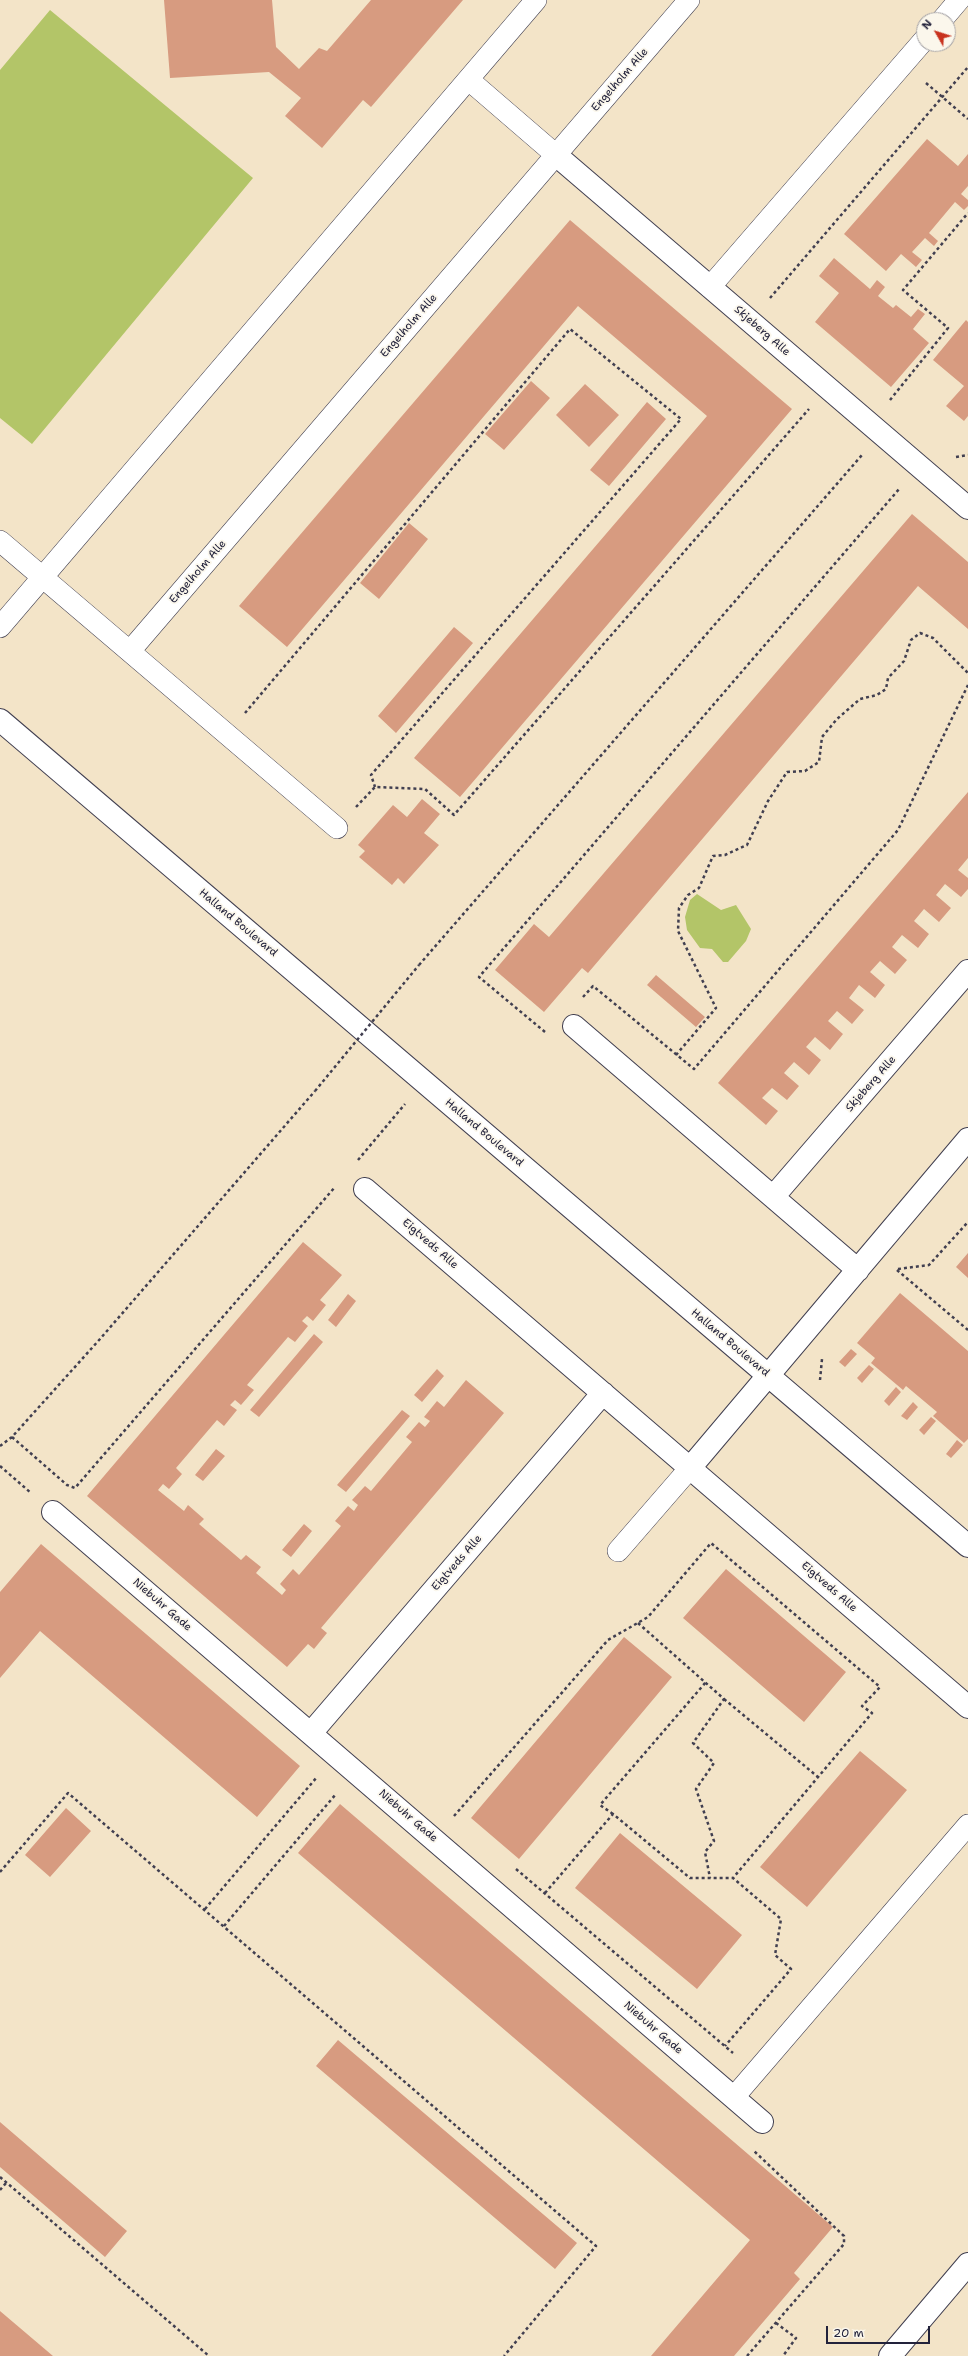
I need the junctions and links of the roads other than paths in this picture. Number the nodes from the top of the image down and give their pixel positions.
1 (536, 0) edge
2 (689, 0) edge
3 (959, 0) edge
4 (949, 12) edge
5 (916, 49) edge
6 (469, 80) junction
7 (556, 155) junction
8 (710, 287) junction
9 (968, 508) edge
10 (0, 541) edge
11 (43, 577) junction
12 (0, 627) edge
13 (130, 652) junction
14 (0, 720) edge
15 (336, 828) road end
16 (968, 971) edge
17 (574, 1026) dead end
18 (968, 1140) edge
19 (365, 1189) dead end
20 (773, 1197) junction
21 (858, 1270) junction
22 (769, 1376) junction
23 (603, 1393) junction
24 (690, 1468) junction
25 (53, 1512) road end
26 (968, 1546) edge
27 (618, 1551) dead end
28 (968, 1707) edge
29 (311, 1733) junction
30 (968, 1825) edge
31 (734, 2097) junction
32 (762, 2122) road end
33 (968, 2264) edge
34 (890, 2356) edge

1 - 6 lane
2 - 7 lane, Engelholm Alle
3 - 4 lane
5 - 8 lane
6 - 7 lane
6 - 11 lane
7 - 8 street, Skjeberg Alle
7 - 13 lane, Engelholm Alle
8 - 9 street, Skjeberg Alle
10 - 11 lane
11 - 12 lane
11 - 13 lane
13 - 15 lane
14 - 22 street, Halland Boulevard
16 - 20 street, Skjeberg Alle
17 - 20 street
18 - 21 street
19 - 23 street, Eigtveds Alle
20 - 21 street
21 - 22 street
22 - 24 street
22 - 26 street, Halland Boulevard
23 - 24 street, Eigtveds Alle
23 - 29 street, Eigtveds Alle
24 - 27 lane
24 - 28 street, Eigtveds Alle
25 - 29 street, Niebuhr Gade
29 - 31 street, Niebuhr Gade
30 - 31 lane
31 - 32 street, Niebuhr Gade
33 - 34 street

